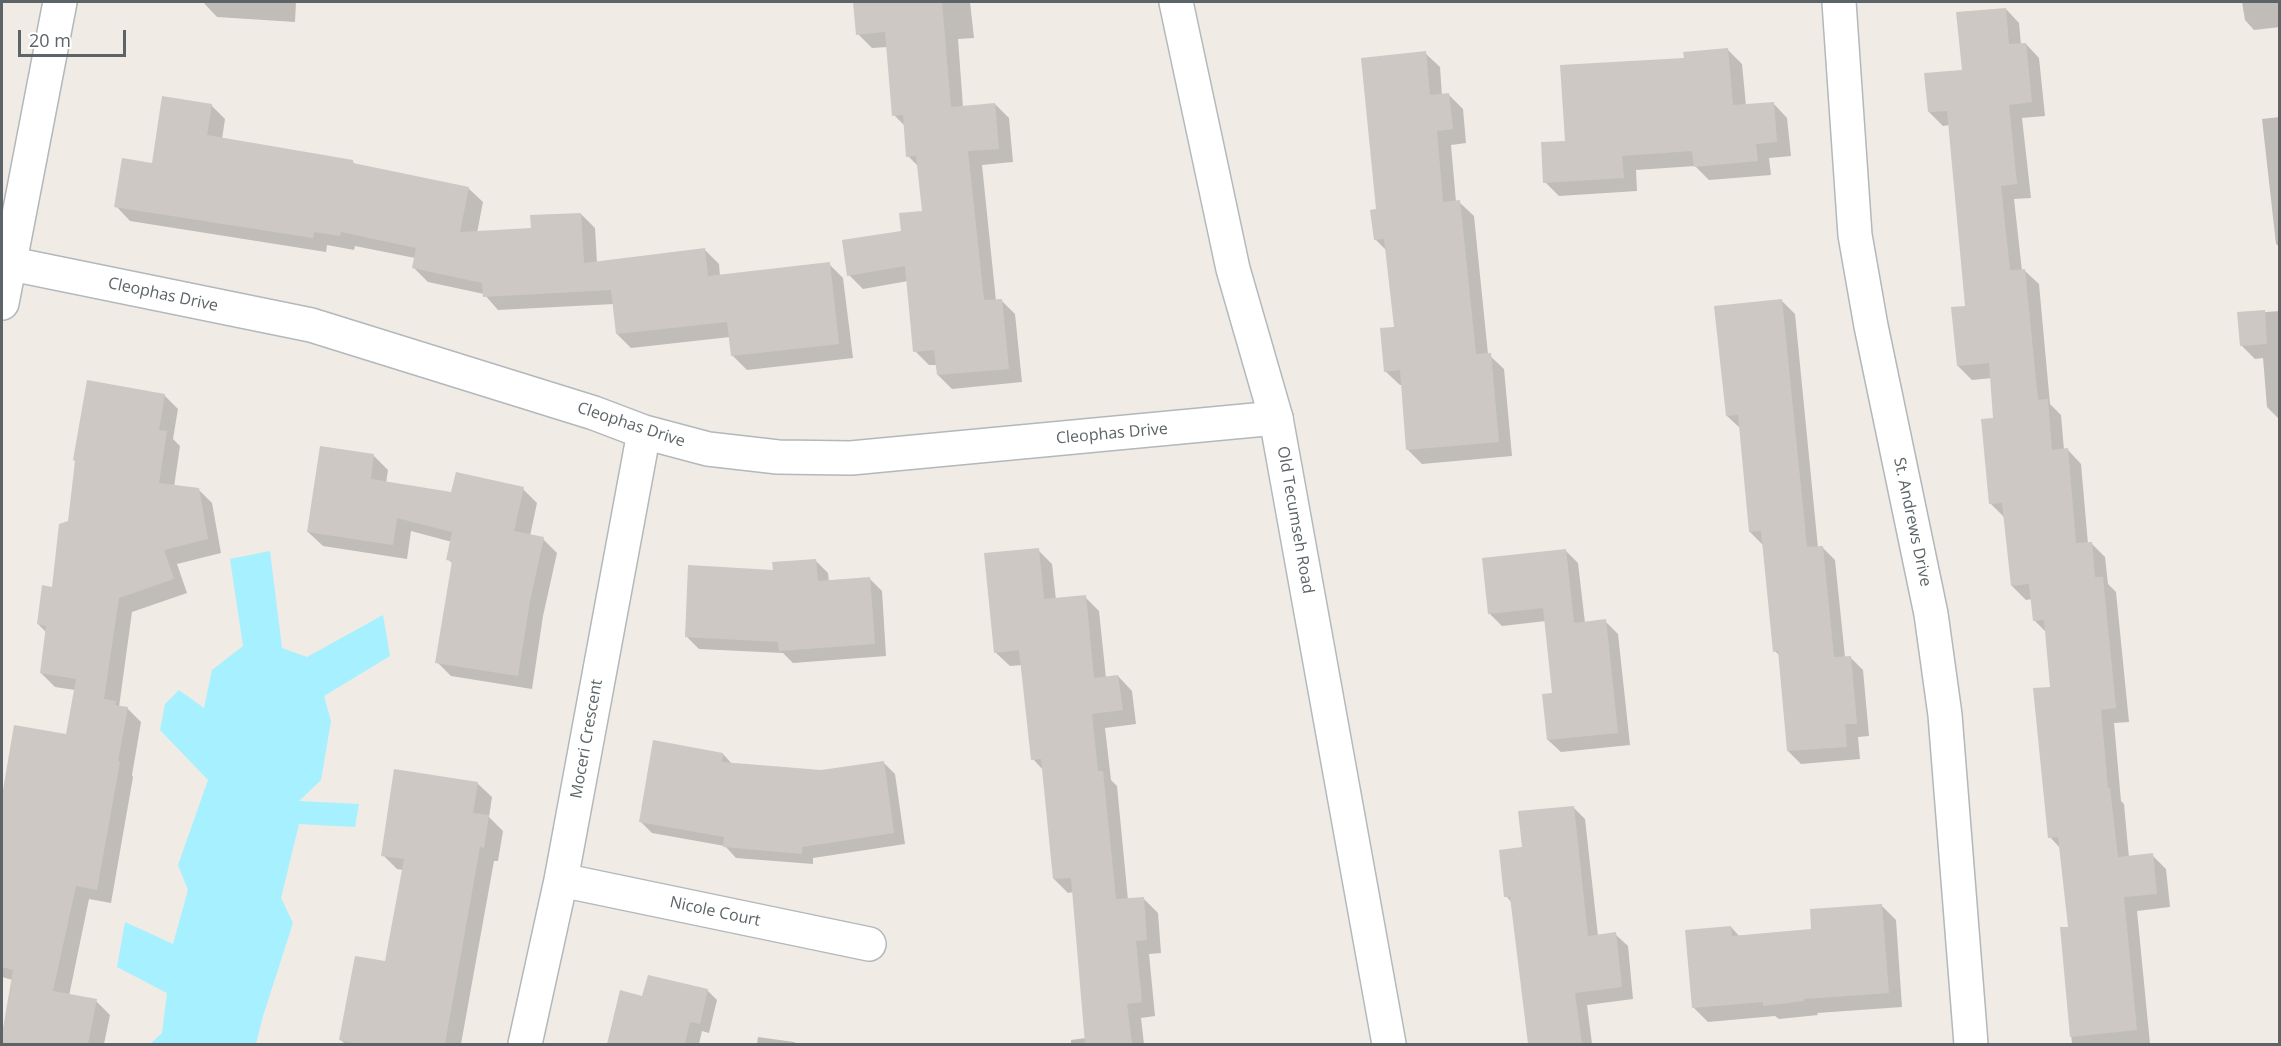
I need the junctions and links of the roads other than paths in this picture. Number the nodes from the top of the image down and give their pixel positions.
1 (60, 2) edge
2 (1176, 2) edge
3 (1839, 2) edge
4 (5, 263) edge
5 (2, 303) edge
6 (1276, 418) junction
7 (644, 432) junction
8 (561, 880) junction
9 (868, 944) dead end
10 (525, 1044) edge
11 (1389, 1044) edge
12 (1971, 1044) edge

1 - 4 street
2 - 6 street, Old Tecumseh Road
3 - 12 street, St. Andrews Drive
4 - 5 street
4 - 7 street, Cleophas Drive
6 - 7 street, Cleophas Drive
6 - 11 street, Old Tecumseh Road
7 - 8 street, Moceri Crescent
8 - 9 street, Nicole Court
8 - 10 street, Moceri Crescent

